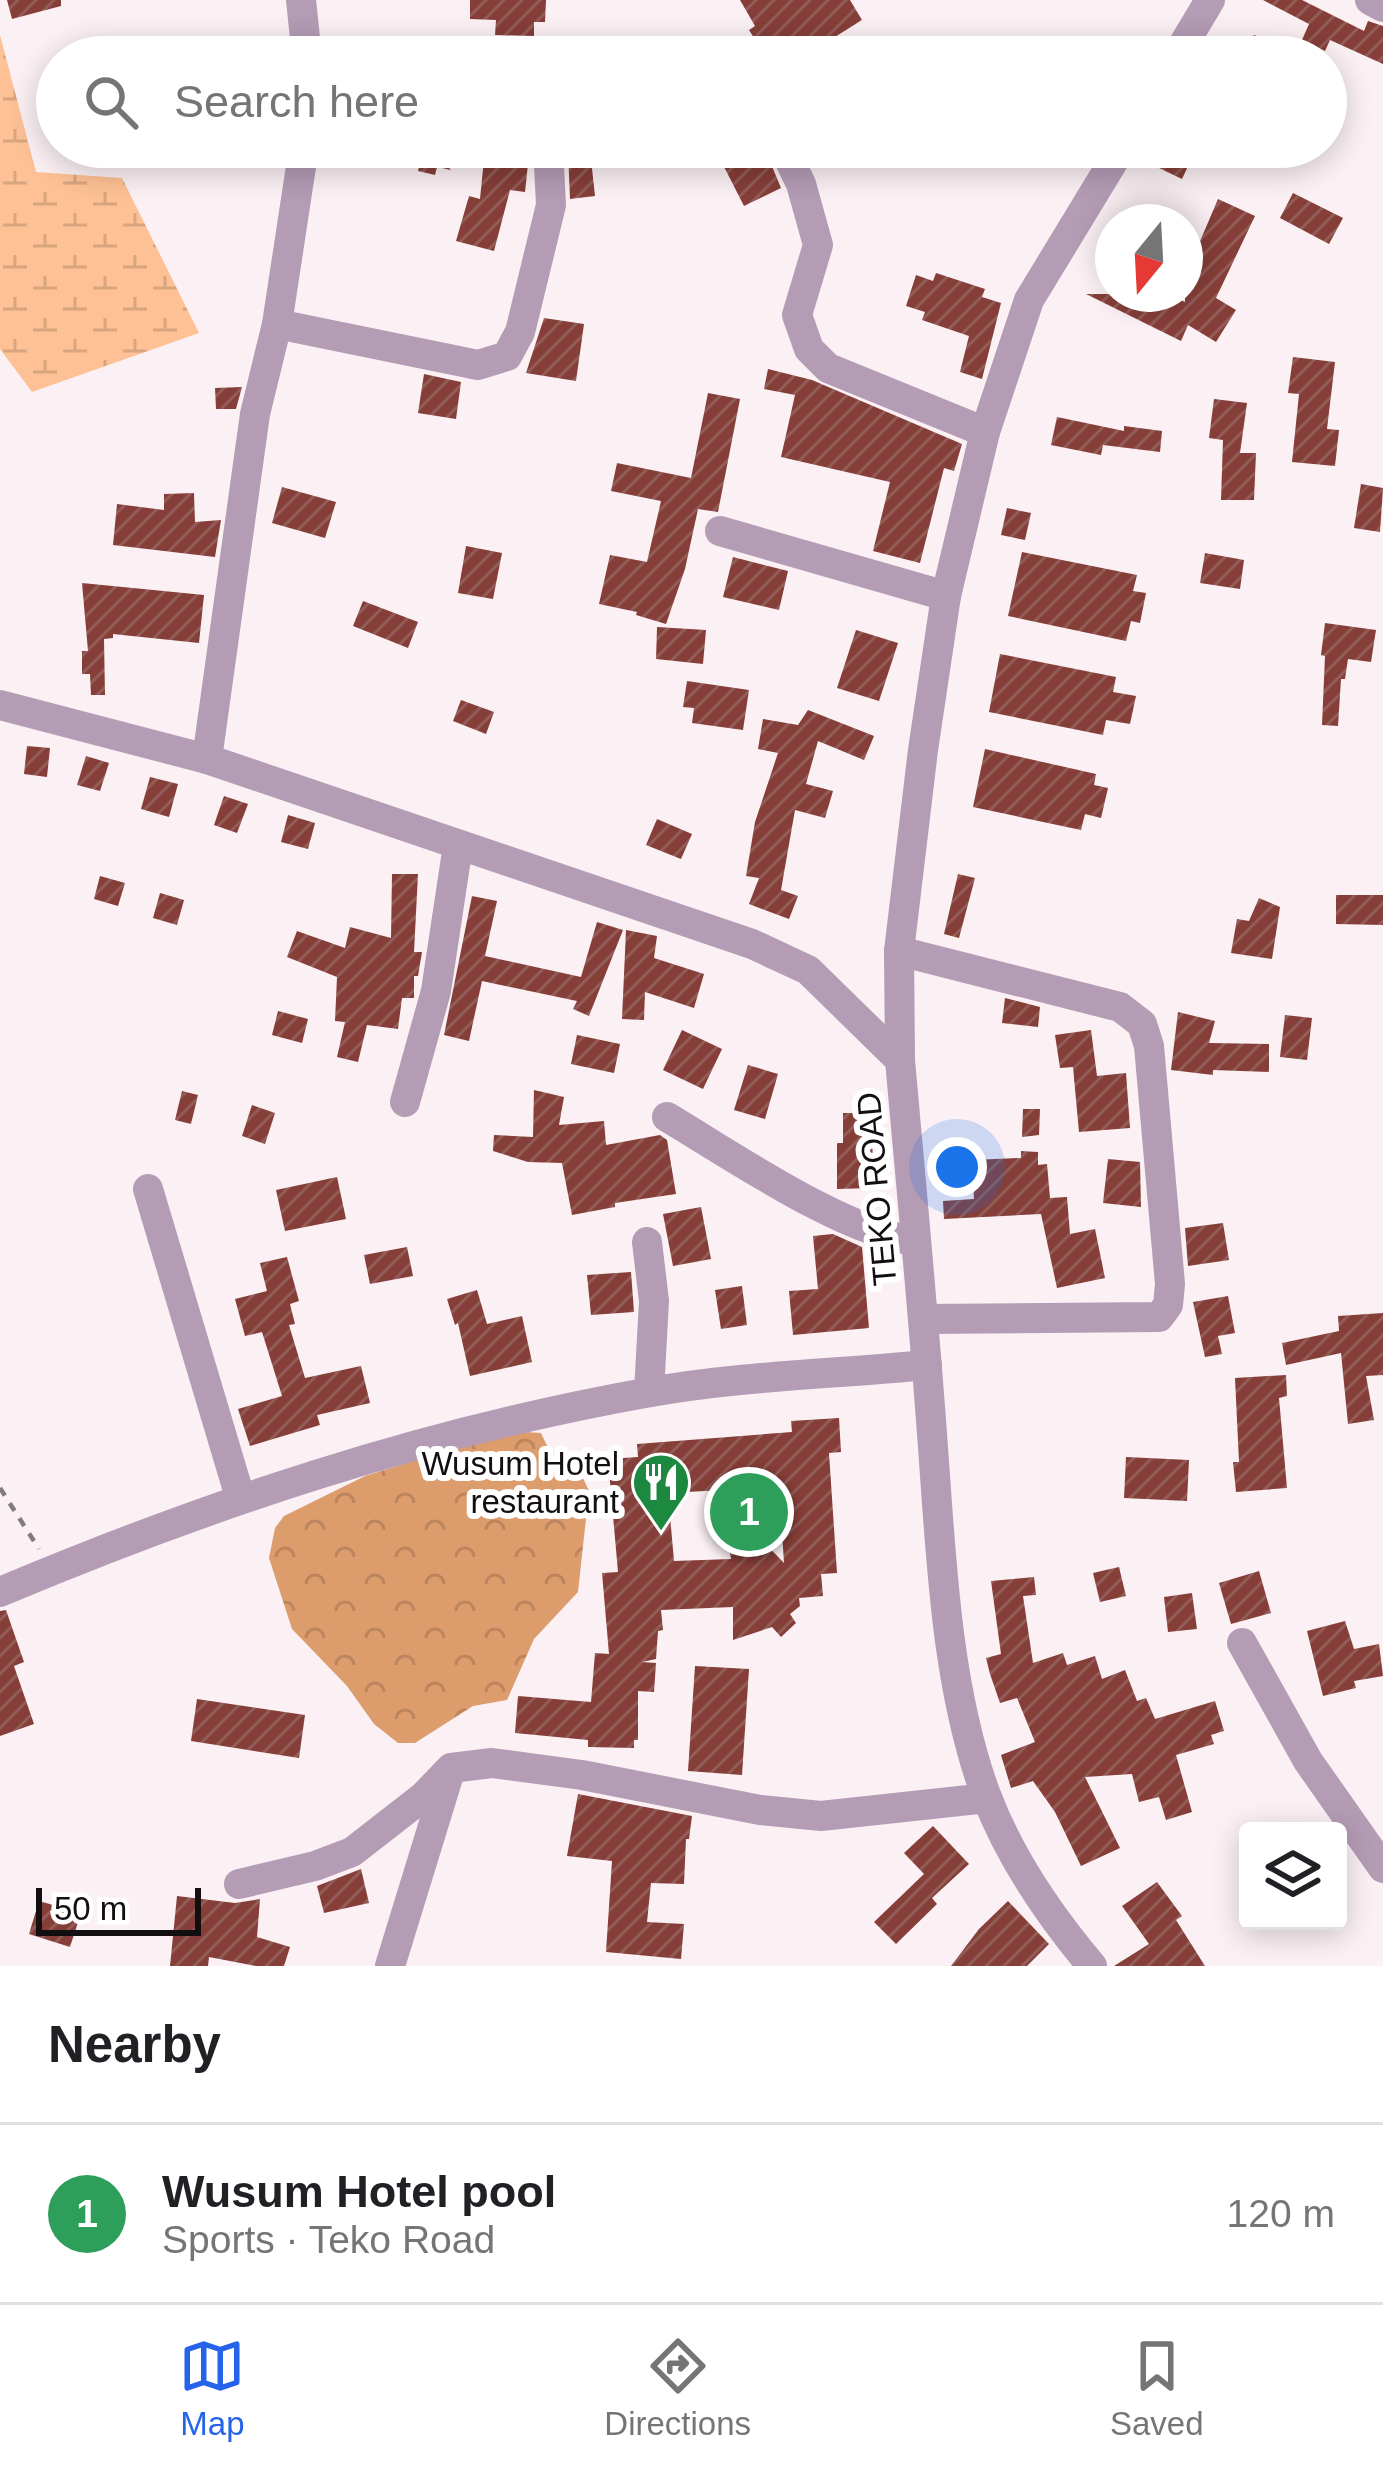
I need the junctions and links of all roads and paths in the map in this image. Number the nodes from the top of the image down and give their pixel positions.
1 (302, 0) edge
2 (1210, 0) edge
3 (1370, 0) edge
4 (1383, 7) edge
5 (305, 36) edge
6 (1189, 36) edge
7 (301, 168) edge
8 (549, 168) edge
9 (793, 168) edge
10 (1109, 168) edge
11 (277, 324) junction
12 (985, 432) junction
13 (720, 531) dead end
14 (946, 596) junction
15 (0, 705) edge
16 (207, 759) junction
17 (458, 845) junction
18 (899, 951) junction
19 (900, 1060) junction
20 (405, 1102) dead end
21 (667, 1117) dead end
22 (148, 1189) dead end
23 (916, 1241) junction
24 (647, 1242) dead end
25 (924, 1319) junction
26 (927, 1365) junction
27 (649, 1392) junction
28 (0, 1488) edge
29 (240, 1498) junction
30 (52, 1570) junction
31 (0, 1592) edge
32 (1242, 1643) dead end
33 (451, 1768) junction
34 (987, 1798) junction
35 (1383, 1868) edge
36 (239, 1884) dead end
37 (390, 1966) edge
38 (1092, 1966) edge

1 - 5 street
2 - 6 street
3 - 4 street
7 - 11 street
8 - 11 street
9 - 12 street
10 - 12 street
11 - 16 street
12 - 14 street
13 - 14 street
14 - 18 street
15 - 16 street, TEKO ROAD
16 - 17 street, TEKO ROAD
17 - 19 street, TEKO ROAD
17 - 20 street
18 - 19 street
18 - 25 street
19 - 23 street, TEKO ROAD
21 - 23 street
22 - 29 street
23 - 25 street, TEKO ROAD
24 - 27 street
25 - 26 street, TEKO ROAD
26 - 27 street
26 - 34 street, TEKO ROAD
27 - 29 street
28 - 30 path
29 - 30 street
30 - 31 street
32 - 35 street
33 - 34 street
33 - 36 street
33 - 37 street
34 - 38 street, TEKO ROAD

